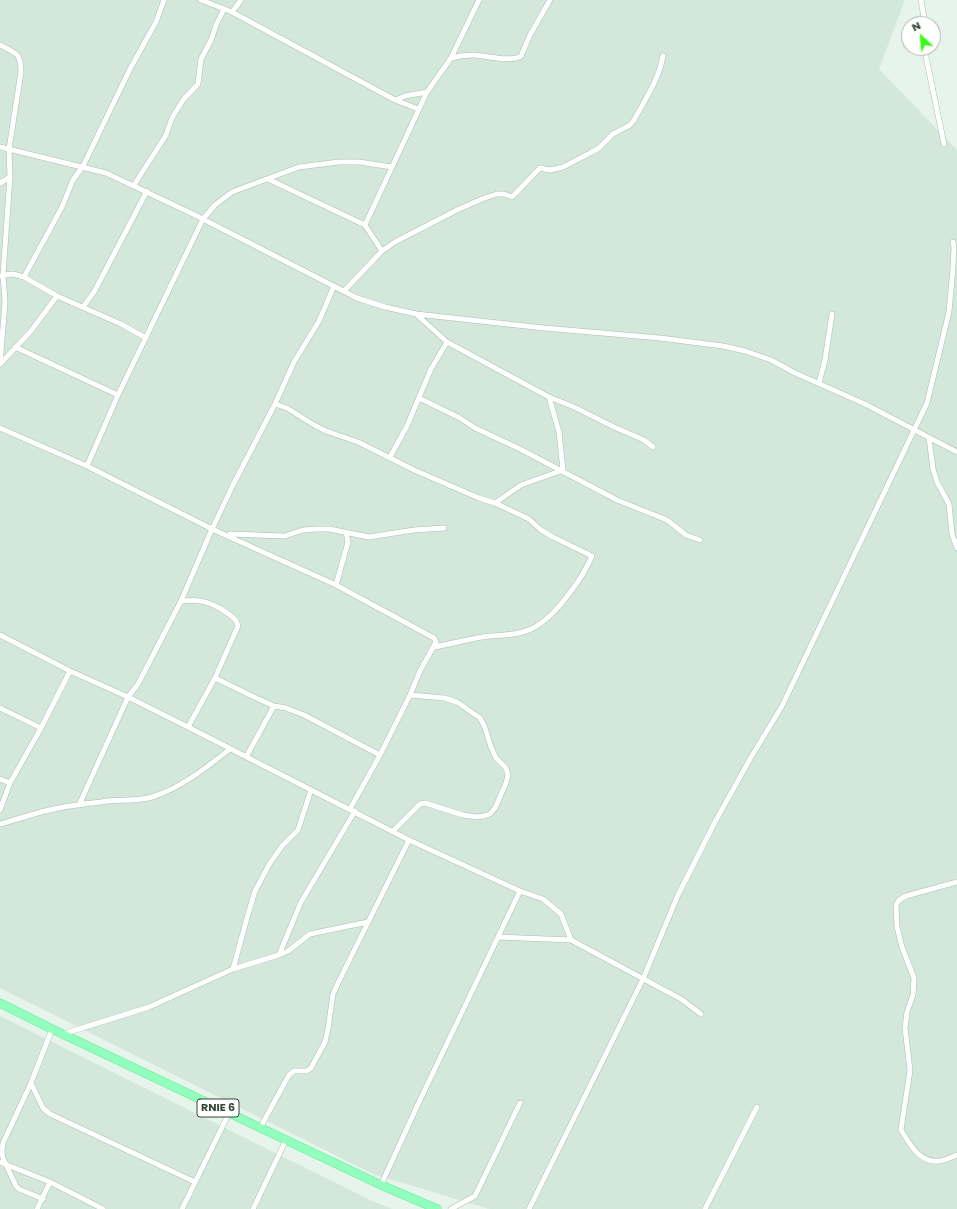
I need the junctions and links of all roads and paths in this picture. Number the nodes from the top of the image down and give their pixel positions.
1 (164, 0) edge
2 (201, 0) edge
3 (240, 0) edge
4 (479, 0) edge
5 (550, 0) edge
6 (921, 0) edge
7 (224, 9) junction
8 (232, 12) junction
9 (924, 16) edge
10 (0, 45) edge
11 (663, 56) dead end
12 (926, 56) edge
13 (451, 58) junction
14 (427, 92) junction
15 (395, 100) junction
16 (418, 110) junction
17 (944, 144) dead end
18 (0, 146) edge
19 (9, 149) junction
20 (83, 166) junction
21 (392, 167) junction
22 (10, 177) junction
23 (268, 179) junction
24 (0, 183) edge
25 (134, 185) junction
26 (147, 191) junction
27 (203, 219) junction
28 (365, 225) junction
29 (953, 242) dead end
30 (382, 251) junction
31 (1, 276) edge
32 (24, 277) junction
33 (334, 286) junction
34 (344, 291) junction
35 (57, 296) junction
36 (83, 307) junction
37 (416, 314) junction
38 (832, 314) dead end
39 (146, 338) junction
40 (447, 342) junction
41 (15, 347) junction
42 (0, 364) edge
43 (819, 383) junction
44 (118, 395) junction
45 (549, 397) junction
46 (419, 398) junction
47 (275, 404) junction
48 (0, 428) edge
49 (915, 429) junction
50 (929, 438) junction
51 (653, 447) dead end
52 (957, 452) edge
53 (390, 457) junction
54 (87, 466) junction
55 (563, 470) junction
56 (495, 503) junction
57 (212, 528) junction
58 (444, 528) dead end
59 (346, 532) junction
60 (225, 533) junction
61 (700, 540) dead end
62 (957, 548) edge
63 (336, 585) junction
64 (181, 601) junction
65 (0, 635) edge
66 (434, 647) junction
67 (70, 671) junction
68 (215, 678) junction
69 (410, 696) junction
70 (128, 697) junction
71 (274, 706) junction
72 (0, 708) edge
73 (188, 727) junction
74 (40, 728) junction
75 (230, 749) junction
76 (380, 754) junction
77 (246, 757) junction
78 (0, 779) edge
79 (10, 783) junction
80 (311, 790) junction
81 (79, 805) junction
82 (350, 809) junction
83 (0, 810) edge
84 (356, 812) junction
85 (0, 824) edge
86 (393, 830) junction
87 (409, 840) junction
88 (957, 882) edge
89 (520, 891) junction
90 (368, 922) junction
91 (498, 937) junction
92 (571, 940) junction
93 (279, 955) junction
94 (233, 969) junction
95 (643, 979) junction
96 (0, 1003) edge
97 (701, 1014) dead end
98 (52, 1029) junction
99 (62, 1034) junction
100 (31, 1083) junction
101 (520, 1103) dead end
102 (757, 1107) dead end
103 (229, 1113) junction
104 (260, 1128) junction
105 (286, 1140) junction
106 (957, 1155) edge
107 (3, 1164) edge
108 (50, 1182) junction
109 (195, 1182) junction
110 (381, 1185) junction
111 (42, 1200) junction
112 (37, 1209) edge
113 (103, 1209) edge
114 (182, 1209) edge
115 (252, 1209) edge
116 (437, 1209) edge
117 (451, 1209) edge
118 (529, 1209) edge
119 (704, 1209) edge

1 - 20 street
2 - 7 street
3 - 8 street
4 - 13 street
5 - 13 street
6 - 9 street
7 - 8 street
7 - 25 street
8 - 15 street
10 - 19 street
11 - 30 street
12 - 17 street
13 - 14 street
14 - 15 street
14 - 16 street
15 - 16 street
16 - 21 street
18 - 19 street
19 - 20 street
19 - 22 street
20 - 25 street
20 - 32 street
21 - 23 street
21 - 28 street
22 - 24 street
22 - 31 street
23 - 27 street
23 - 28 street
25 - 26 street
26 - 27 street
26 - 36 street
27 - 33 street
27 - 39 street
28 - 30 street
29 - 49 street
30 - 34 street
31 - 32 street
31 - 42 street
32 - 35 street
33 - 34 street
33 - 47 street
34 - 37 street
35 - 36 street
35 - 41 street
36 - 39 street
37 - 40 street
37 - 43 street
38 - 43 street
39 - 44 street
40 - 45 street
40 - 46 street
41 - 42 street
41 - 44 street
43 - 49 street
44 - 54 street
45 - 51 street
45 - 55 street
46 - 53 street
46 - 55 street
47 - 53 street
47 - 57 street
48 - 54 street
49 - 50 street
49 - 95 street
50 - 52 street
50 - 62 street
53 - 56 street
54 - 57 street
55 - 56 street
55 - 61 street
56 - 66 street
57 - 60 street
57 - 64 street
58 - 59 street
59 - 60 street
59 - 63 street
60 - 63 street
63 - 66 street
64 - 68 street
64 - 70 street
65 - 67 street
66 - 69 street
67 - 70 street
67 - 74 street
68 - 71 street
68 - 73 street
69 - 76 street
69 - 86 street
70 - 73 street
70 - 81 street
71 - 76 street
71 - 77 street
72 - 74 street
73 - 75 street
74 - 79 street
75 - 77 street
75 - 81 street
76 - 82 street
77 - 80 street
78 - 79 street
79 - 83 street
80 - 82 street
80 - 94 street
81 - 85 street
82 - 84 street
84 - 86 street
84 - 93 street
86 - 87 street
87 - 89 street
87 - 90 street
88 - 106 street
89 - 91 street
89 - 92 street
90 - 93 street
90 - 104 street
91 - 92 street
91 - 110 street
92 - 95 street
93 - 94 street
94 - 99 street
95 - 97 street
95 - 118 street
96 - 98 main road, RNIE 6
98 - 99 main road, RNIE 6
98 - 100 street
99 - 103 main road, RNIE 6
100 - 107 street
100 - 109 street
101 - 117 street
102 - 119 street
103 - 104 main road, RNIE 6
103 - 109 street
104 - 105 main road, RNIE 6
105 - 110 main road, RNIE 6
105 - 115 street
107 - 108 street
107 - 111 street
108 - 111 street
108 - 113 street
109 - 114 street
110 - 116 main road, RNIE 6
111 - 112 street

